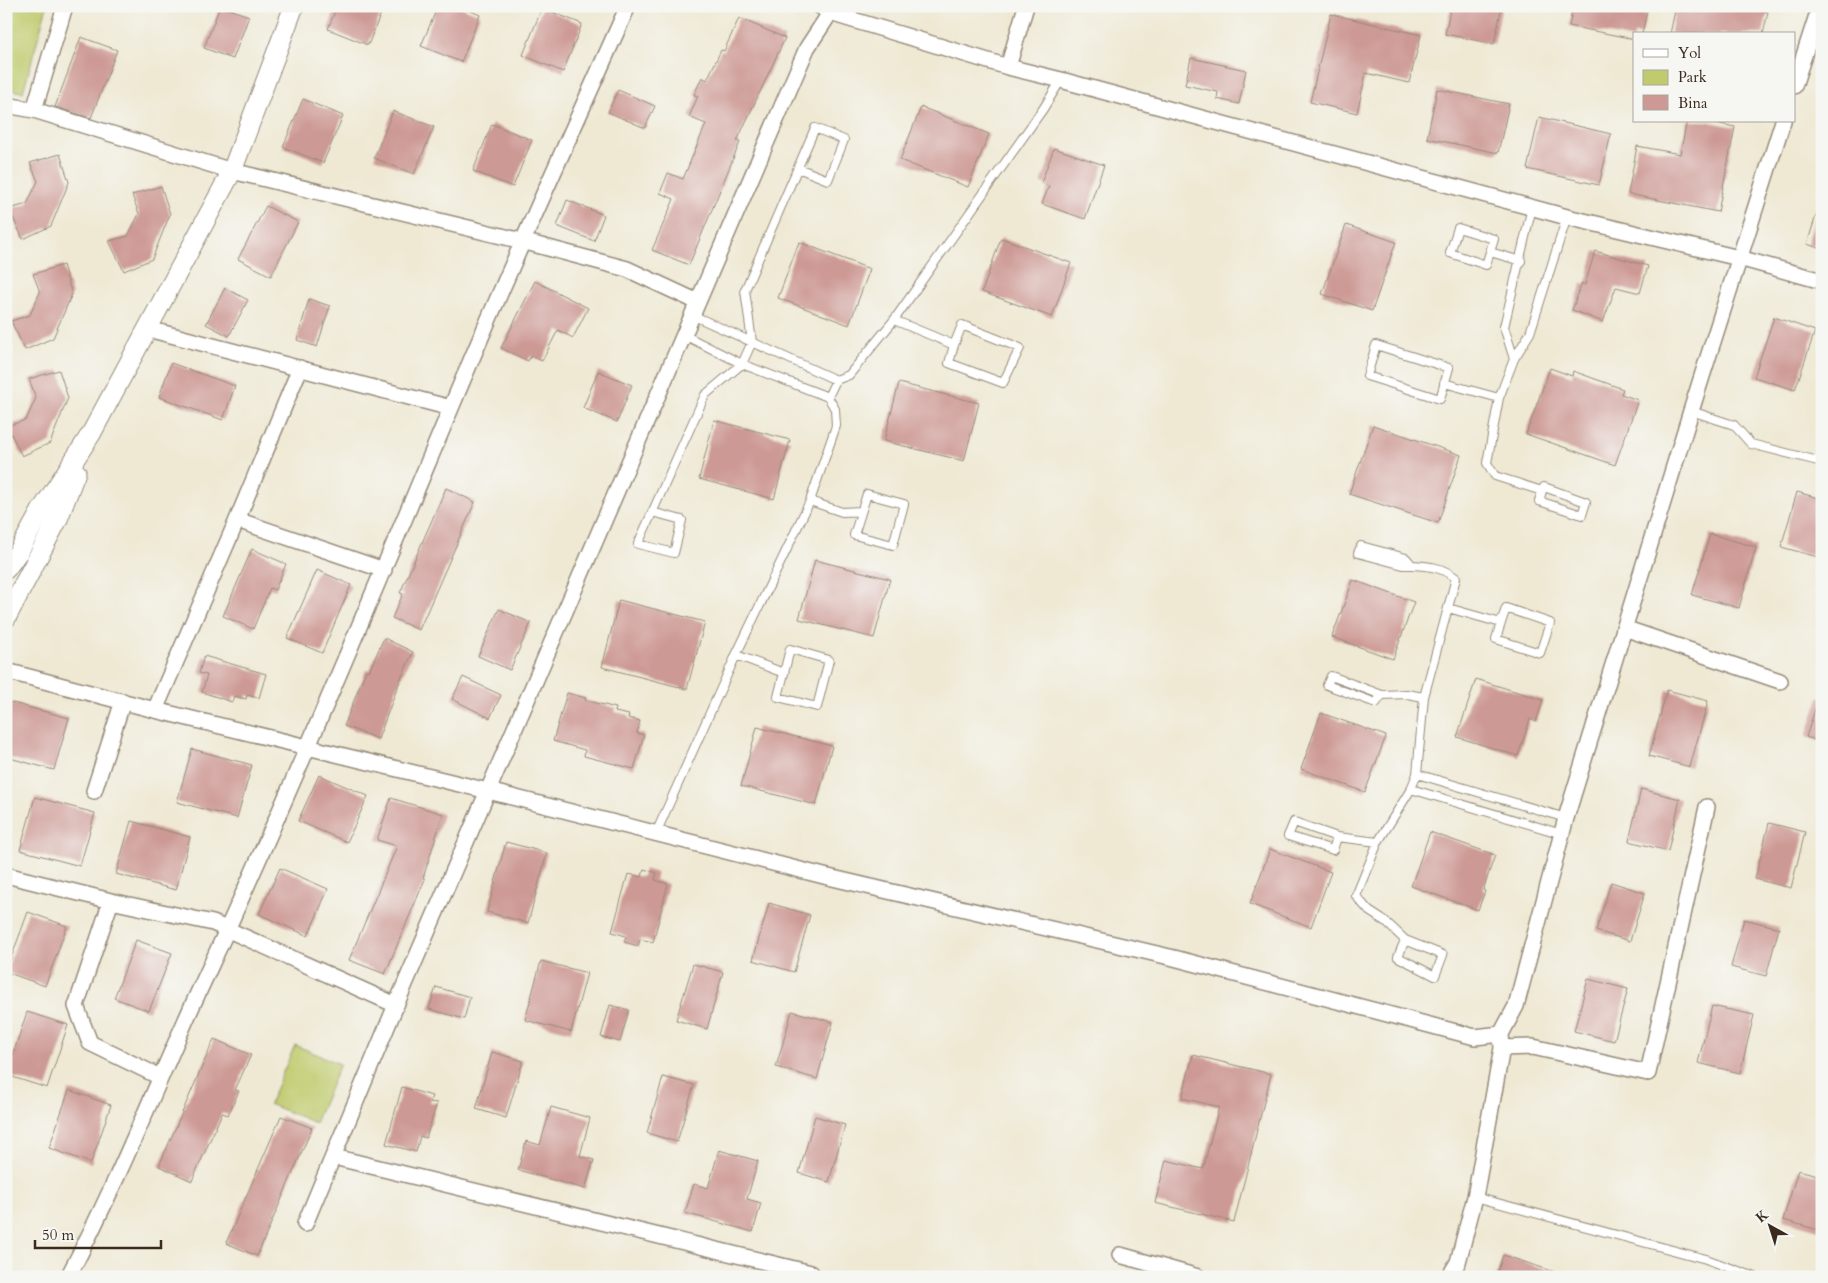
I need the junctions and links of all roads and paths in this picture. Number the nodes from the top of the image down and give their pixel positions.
1 (65, 6) edge
2 (294, 6) edge
3 (628, 6) edge
4 (1026, 6) edge
5 (1820, 6) edge
6 (825, 10) edge
7 (1008, 67) junction
8 (1061, 80) junction
9 (1796, 80) edge
10 (6, 105) edge
11 (34, 110) junction
12 (1783, 122) edge
13 (798, 168) junction
14 (232, 171) junction
15 (1532, 207) junction
16 (1567, 217) junction
17 (522, 241) junction
18 (1490, 252) junction
19 (1739, 258) junction
20 (1520, 261) junction
21 (1822, 281) edge
22 (695, 308) junction
23 (894, 320) junction
24 (148, 329) junction
25 (684, 335) junction
26 (752, 342) junction
27 (954, 345) junction
28 (1514, 359) junction
29 (742, 364) junction
30 (300, 368) junction
31 (836, 380) junction
32 (1444, 383) junction
33 (828, 397) junction
34 (1499, 398) junction
35 (451, 408) junction
36 (1690, 411) junction
37 (91, 434) junction
38 (1822, 462) edge
39 (1542, 491) junction
40 (810, 501) junction
41 (861, 511) junction
42 (652, 512) junction
43 (237, 520) junction
44 (1412, 565) junction
45 (6, 569) edge
46 (384, 570) junction
47 (1448, 608) junction
48 (6, 618) edge
49 (1501, 624) junction
50 (1624, 628) junction
51 (736, 655) junction
52 (6, 671) edge
53 (784, 673) junction
54 (1780, 681) dead end
55 (1382, 695) junction
56 (1424, 697) junction
57 (123, 701) junction
58 (155, 710) junction
59 (308, 748) junction
60 (1416, 774) junction
61 (1411, 789) junction
62 (488, 790) junction
63 (94, 792) dead end
64 (1707, 807) dead end
65 (1566, 818) junction
66 (656, 833) junction
67 (1562, 834) junction
68 (1337, 838) junction
69 (1378, 842) junction
70 (6, 875) edge
71 (111, 901) junction
72 (228, 929) junction
73 (1404, 940) junction
74 (396, 1005) junction
75 (1502, 1041) junction
76 (160, 1077) junction
77 (334, 1157) junction
78 (1474, 1196) junction
79 (305, 1224) dead end
80 (1120, 1255) dead end
81 (811, 1273) dead end
82 (68, 1277) edge
83 (1198, 1277) edge
84 (1449, 1277) edge
85 (1755, 1277) edge

1 - 11 street
2 - 14 street
3 - 17 street
4 - 7 street
5 - 9 street
6 - 7 street
6 - 22 street
7 - 8 street
8 - 15 street
8 - 23 lane
10 - 11 street
11 - 14 street
12 - 19 street
13 - 13 lane
13 - 26 lane
14 - 17 street
14 - 24 street
15 - 16 street
15 - 20 lane
16 - 19 street
16 - 28 lane
17 - 22 street
17 - 35 street
18 - 18 lane
18 - 20 lane
19 - 21 street
19 - 36 street
20 - 28 lane
22 - 25 street
22 - 26 lane
23 - 27 lane
23 - 31 lane
24 - 30 street
24 - 37 street
25 - 29 lane
25 - 62 street
26 - 29 lane
26 - 31 lane
27 - 27 lane
28 - 34 lane
29 - 33 lane
29 - 42 lane
30 - 35 street
30 - 43 street
31 - 33 lane
32 - 32 lane
32 - 34 lane
33 - 40 lane
34 - 39 lane
35 - 46 street
36 - 38 lane
36 - 50 street
37 - 45 street
37 - 48 street
39 - 39 lane
40 - 41 lane
40 - 51 lane
41 - 41 lane
42 - 42 lane
43 - 46 street
43 - 58 street
44 - 44 lane
44 - 47 lane
46 - 59 street
47 - 49 lane
47 - 56 lane
49 - 49 lane
50 - 54 street
50 - 65 street
51 - 53 lane
51 - 66 lane
52 - 57 street
53 - 53 lane
55 - 55 lane
55 - 56 lane
56 - 60 lane
57 - 58 street
57 - 63 street
58 - 59 street
59 - 62 street
59 - 72 street
60 - 61 lane
60 - 65 lane
61 - 67 lane
61 - 69 lane
62 - 66 street
62 - 74 street
64 - 75 street
65 - 67 street
66 - 75 street
67 - 75 street
68 - 68 lane
68 - 69 lane
69 - 73 lane
70 - 71 street
71 - 72 street
71 - 76 street
72 - 74 street
72 - 76 street
73 - 73 lane
74 - 77 street
75 - 78 street
76 - 82 street
77 - 79 street
77 - 81 street
78 - 84 street
78 - 85 lane
80 - 83 street

